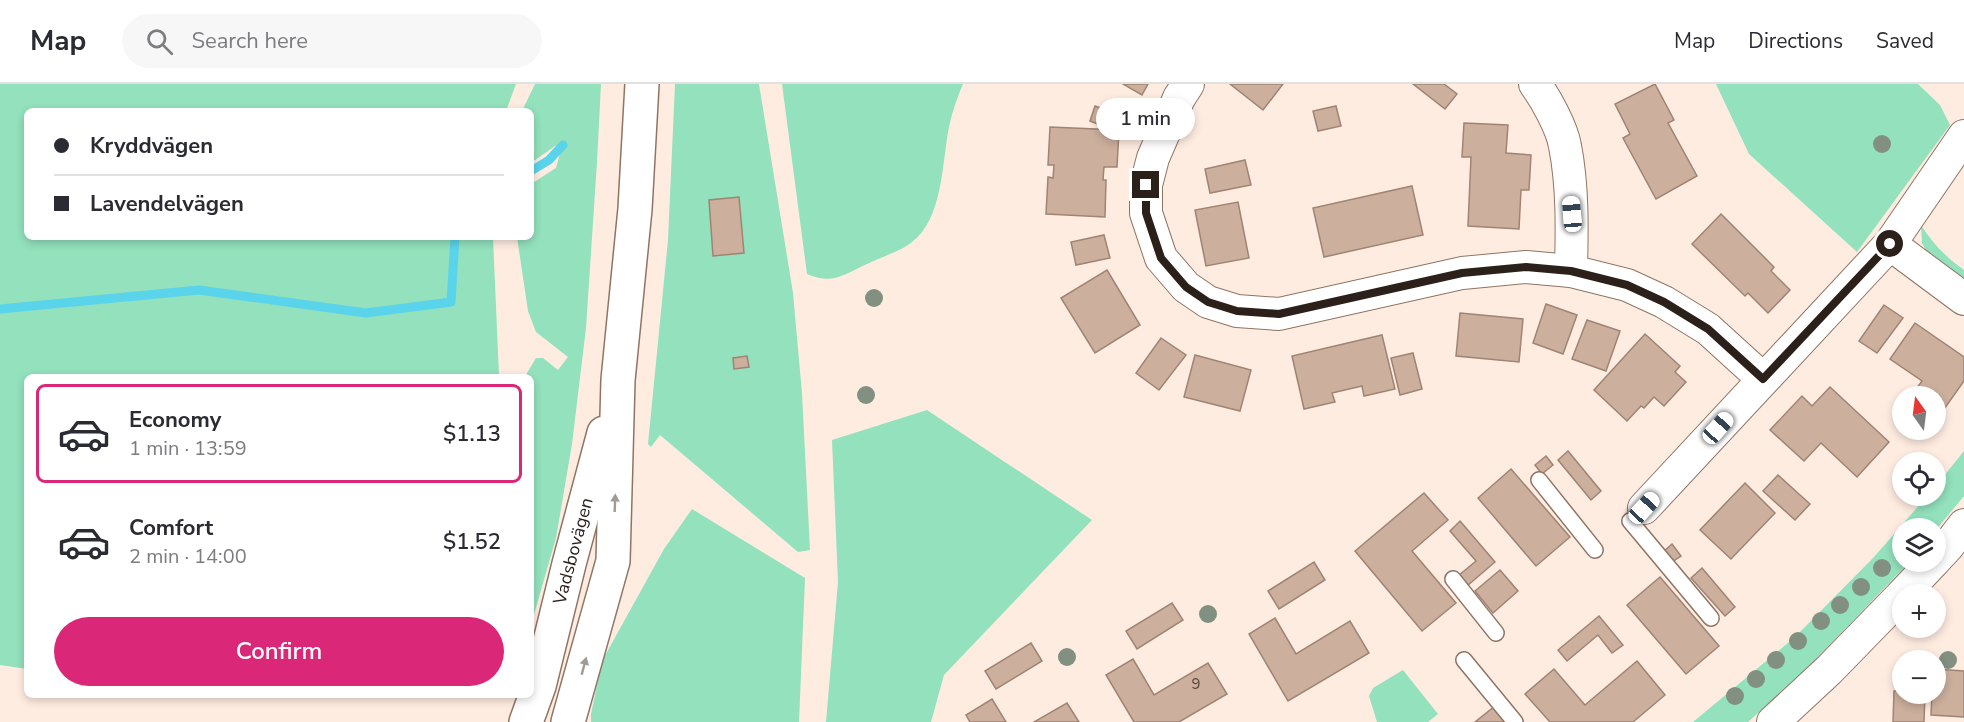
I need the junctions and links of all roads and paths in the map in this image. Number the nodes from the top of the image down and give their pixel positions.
1 (642, 84) edge
2 (1188, 84) edge
3 (1535, 84) edge
4 (1964, 136) edge
5 (1890, 244) junction
6 (1571, 271) junction
7 (1964, 299) edge
8 (1763, 379) junction
9 (618, 380) junction
10 (1539, 480) dead end
11 (1637, 515) joint
12 (1595, 550) dead end
13 (1949, 551) edge
14 (1453, 579) dead end
15 (1913, 584) edge
16 (1892, 604) edge
17 (1711, 618) dead end
18 (1496, 633) dead end
19 (1464, 660) dead end
20 (526, 722) edge
21 (568, 722) edge
22 (1515, 722) edge
23 (1773, 722) edge

1 - 9 main road, Vadsbovägen
2 - 6 street
3 - 6 street
4 - 5 street
5 - 7 street
5 - 8 street
6 - 8 street
8 - 11 street
9 - 20 main road, Vadsbovägen
21 -> 9 main road, Vadsbovägen
10 - 12 lane
11 - 17 lane
13 - 15 street
14 - 18 lane
16 - 23 street
19 - 22 lane

